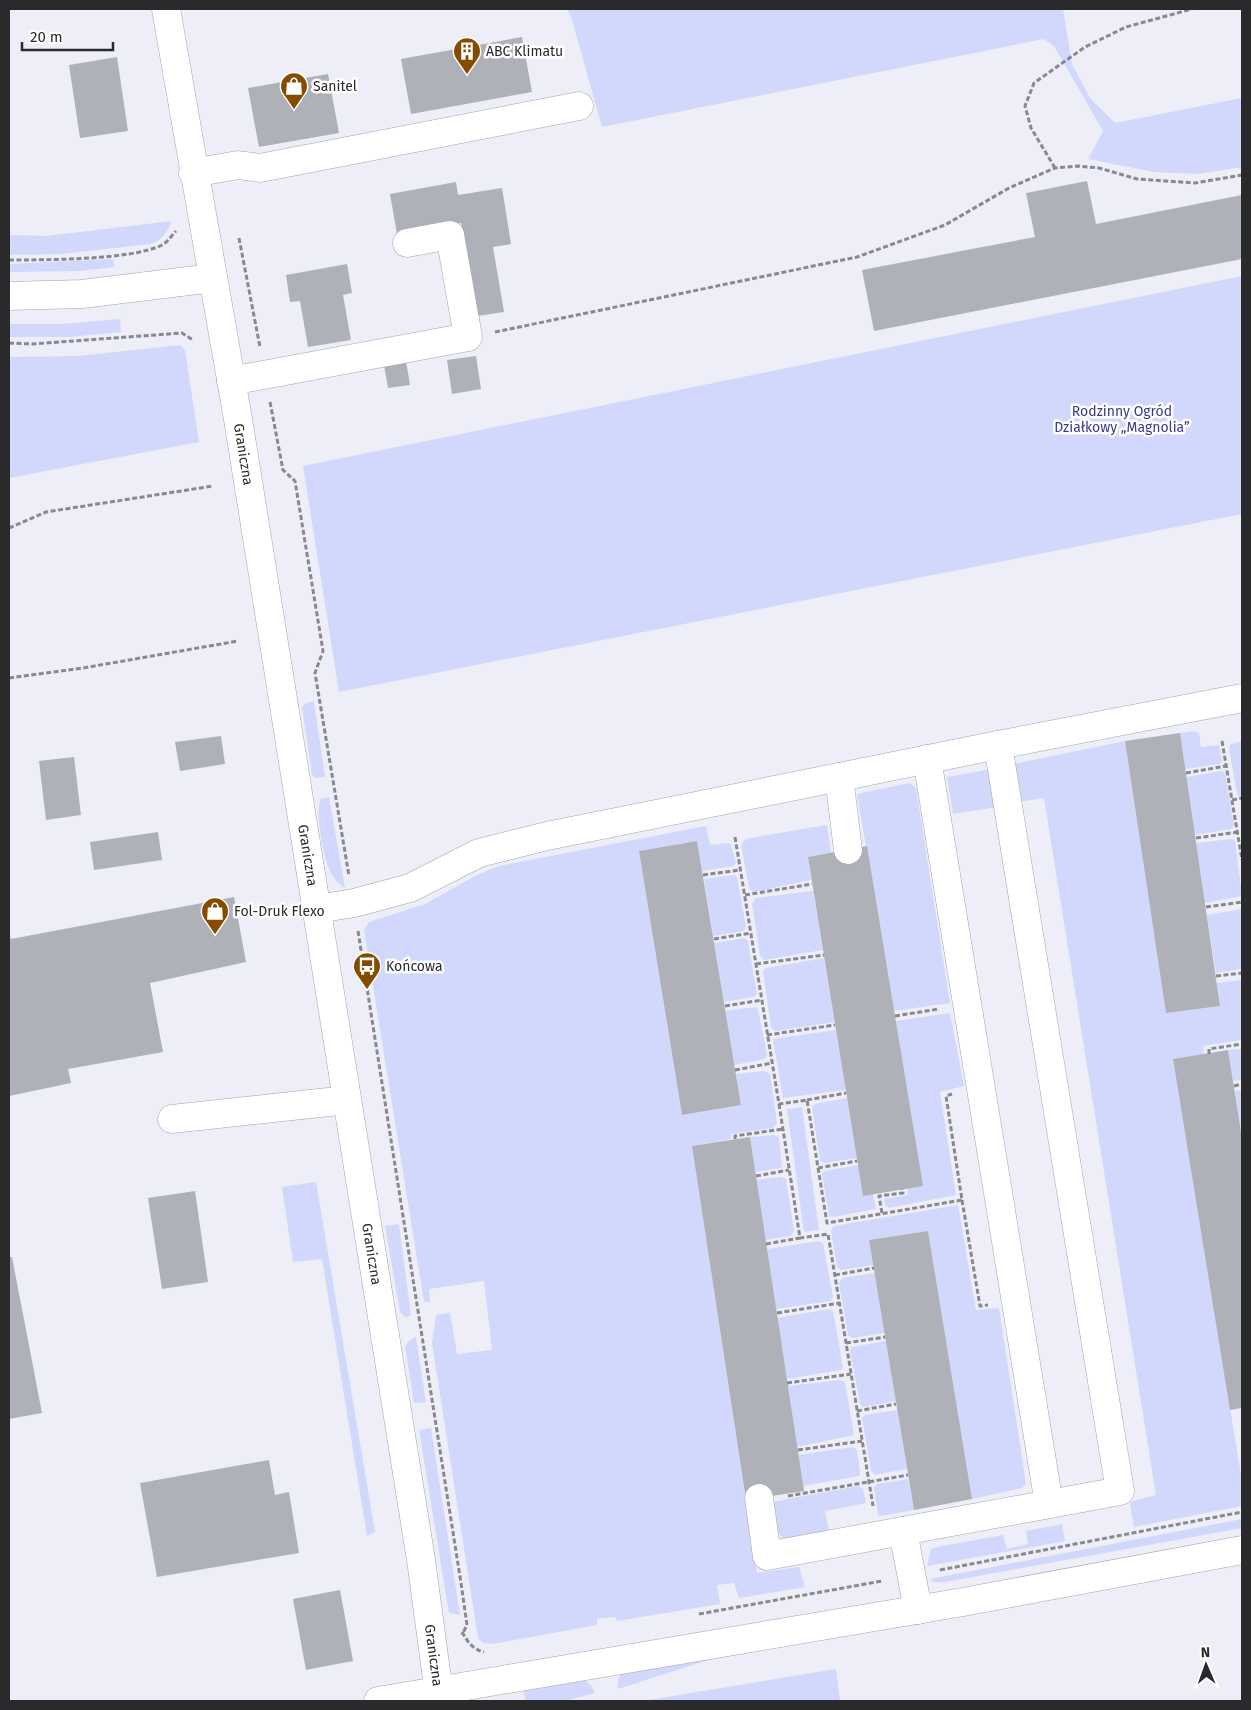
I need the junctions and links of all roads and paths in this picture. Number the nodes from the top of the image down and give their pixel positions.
1 (166, 9) edge
2 (1192, 9) edge
3 (579, 106) dead end
4 (1055, 168) junction
5 (193, 173) junction
6 (1242, 175) edge
7 (178, 224) dead end
8 (407, 243) dead end
9 (9, 260) edge
10 (213, 278) junction
11 (9, 296) edge
12 (468, 337) junction
13 (9, 343) edge
14 (196, 345) dead end
15 (231, 381) junction
16 (272, 415) dead end
17 (213, 486) dead end
18 (9, 528) edge
19 (238, 641) dead end
20 (9, 678) edge
21 (1242, 698) edge
22 (1222, 741) dead end
23 (998, 745) junction
24 (927, 759) junction
25 (1226, 766) junction
26 (1186, 773) dead end
27 (838, 777) junction
28 (1242, 798) edge
29 (1232, 800) junction
30 (1238, 832) junction
31 (735, 837) dead end
32 (1196, 838) dead end
33 (848, 850) dead end
34 (1242, 860) edge
35 (740, 870) junction
36 (703, 875) dead end
37 (812, 884) dead end
38 (745, 895) junction
39 (1242, 902) edge
40 (354, 903) junction
41 (1206, 907) dead end
42 (317, 909) junction
43 (751, 933) junction
44 (714, 940) dead end
45 (824, 955) dead end
46 (756, 964) junction
47 (1242, 973) edge
48 (1216, 976) dead end
49 (762, 1000) junction
50 (725, 1006) dead end
51 (948, 1007) dead end
52 (895, 1016) dead end
53 (835, 1024) dead end
54 (767, 1035) junction
55 (1242, 1044) edge
56 (1209, 1054) dead end
57 (772, 1063) junction
58 (735, 1070) dead end
59 (1242, 1084) edge
60 (1234, 1086) dead end
61 (846, 1093) dead end
62 (954, 1094) dead end
63 (347, 1100) junction
64 (807, 1100) junction
65 (779, 1104) junction
66 (172, 1119) dead end
67 (783, 1129) junction
68 (735, 1139) dead end
69 (858, 1161) dead end
70 (818, 1168) junction
71 (790, 1170) junction
72 (756, 1176) dead end
73 (902, 1189) dead end
74 (962, 1200) junction
75 (882, 1213) junction
76 (800, 1238) junction
77 (766, 1244) dead end
78 (874, 1268) dead end
79 (835, 1275) junction
80 (840, 1303) junction
81 (996, 1303) dead end
82 (776, 1313) dead end
83 (885, 1337) dead end
84 (846, 1343) junction
85 (851, 1374) junction
86 (787, 1383) dead end
87 (896, 1404) dead end
88 (857, 1411) junction
89 (862, 1441) junction
90 (798, 1450) dead end
91 (908, 1475) dead end
92 (869, 1482) junction
93 (786, 1496) dead end
94 (758, 1498) dead end
95 (1049, 1504) junction
96 (874, 1512) dead end
97 (1242, 1512) edge
98 (904, 1531) junction
99 (1242, 1550) edge
100 (912, 1575) junction
101 (918, 1610) junction
102 (689, 1616) dead end
103 (430, 1625) junction
104 (463, 1633) junction
105 (461, 1638) dead end
106 (486, 1652) dead end
107 (440, 1696) edge
108 (378, 1701) edge

1 - 5 street, Graniczna
2 - 4 path
3 - 5 street
4 - 6 path
4 - 12 path
5 - 10 street, Graniczna
7 - 9 path
8 - 12 street
10 - 11 street
10 - 15 street, Graniczna
12 - 15 street
13 - 14 path
15 - 42 street, Graniczna
16 - 40 path
17 - 18 path
19 - 20 path
21 - 23 street
22 - 25 path
23 - 24 street
23 - 95 street
24 - 27 street
24 - 95 street
25 - 26 path
25 - 29 path
27 - 33 street
27 - 40 street
28 - 29 path
29 - 30 path
30 - 32 path
30 - 34 path
31 - 35 path
35 - 36 path
35 - 38 path
37 - 38 path
38 - 43 path
39 - 41 path
40 - 42 street
40 - 104 path
42 - 63 street, Graniczna
43 - 44 path
43 - 46 path
45 - 46 path
46 - 49 path
47 - 48 path
49 - 50 path
49 - 54 path
51 - 52 path
53 - 54 path
54 - 57 path
55 - 56 path
57 - 58 path
57 - 65 path
59 - 60 path
61 - 64 path
62 - 74 path
63 - 66 street
63 - 103 street, Graniczna
64 - 65 path
64 - 70 path
65 - 67 path
67 - 68 path
67 - 71 path
69 - 70 path
70 - 75 path
71 - 72 path
71 - 76 path
73 - 75 path
74 - 75 path
74 - 81 path
76 - 77 path
76 - 79 path
78 - 79 path
79 - 80 path
80 - 82 path
80 - 84 path
83 - 84 path
84 - 85 path
85 - 86 path
85 - 88 path
87 - 88 path
88 - 89 path
89 - 90 path
89 - 92 path
91 - 92 path
92 - 93 path
92 - 96 path
94 - 98 street
95 - 98 street
97 - 100 path
98 - 100 street
99 - 101 street
100 - 101 street
100 - 102 path
101 - 107 street
103 - 104 path
103 - 107 street, Graniczna
104 - 105 path
104 - 106 path
107 - 108 street

